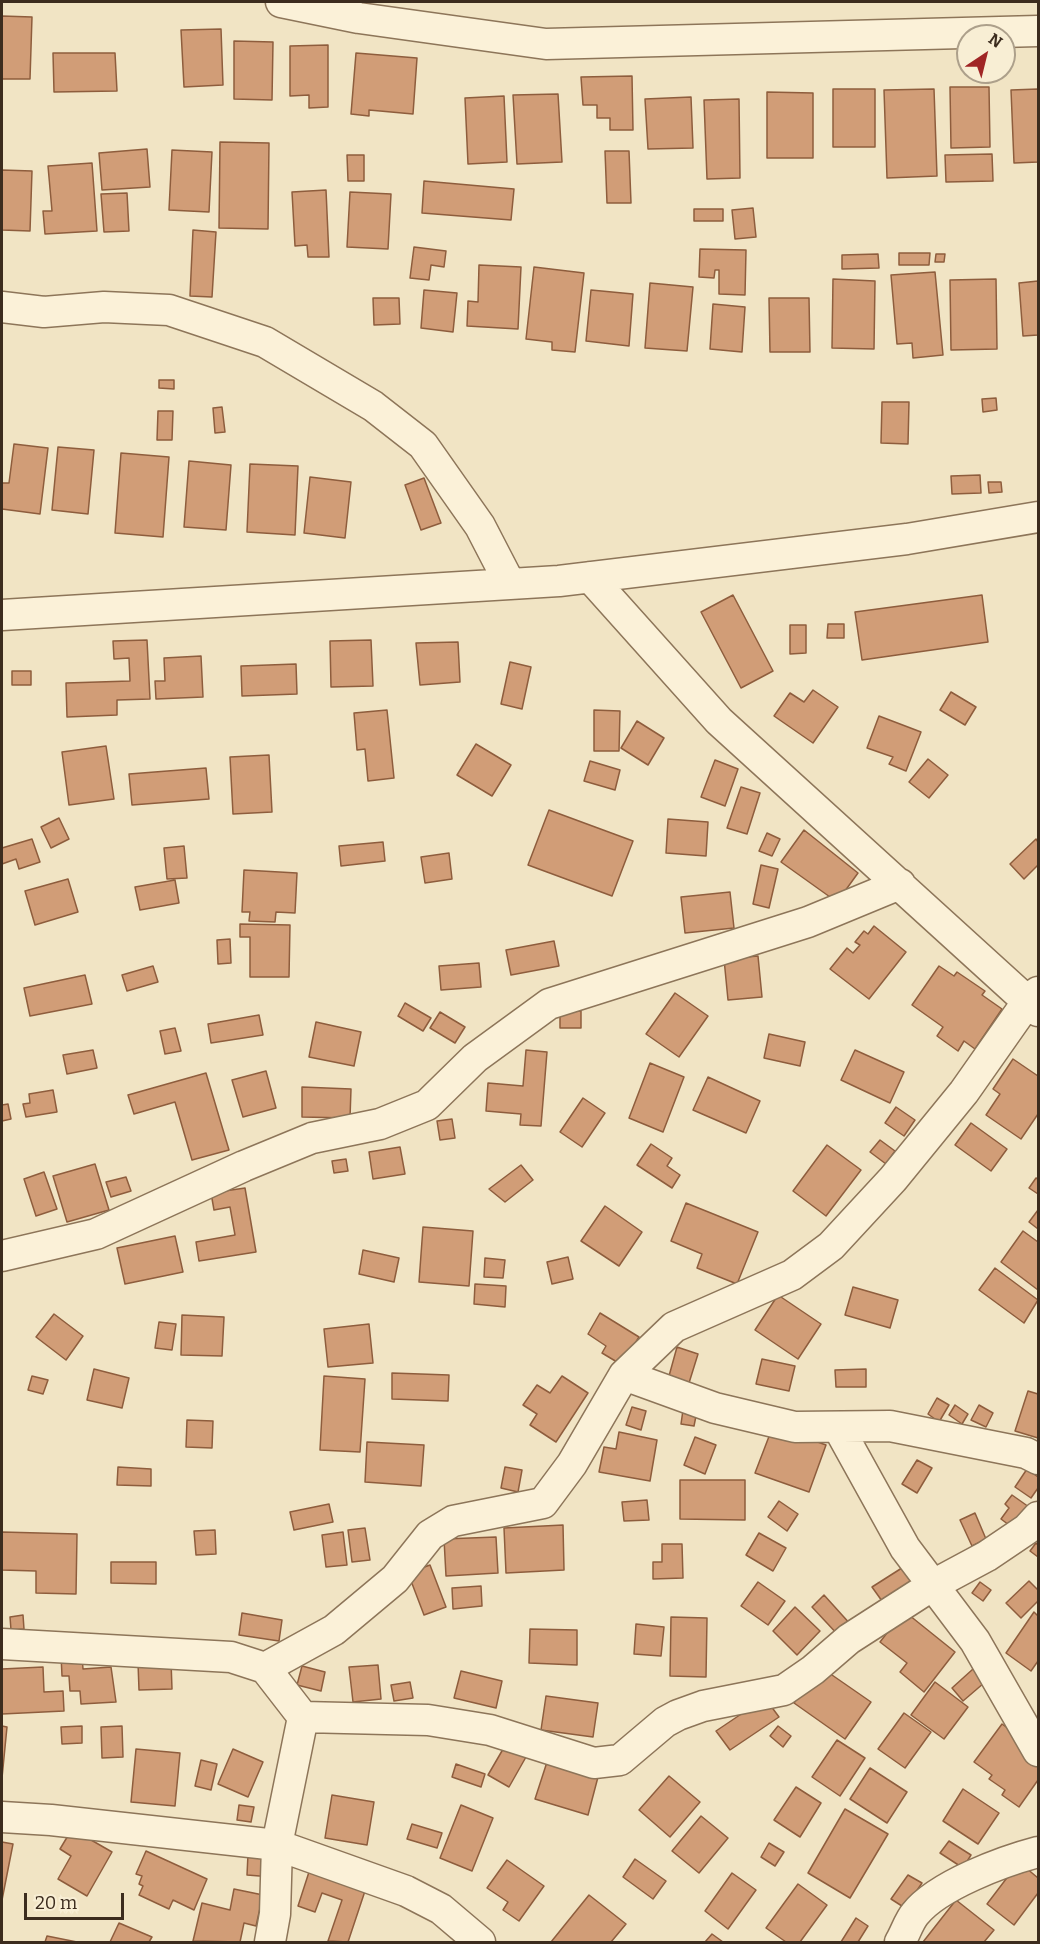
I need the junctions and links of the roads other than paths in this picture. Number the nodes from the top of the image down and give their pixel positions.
1 (280, 2) edge
2 (1038, 31) edge
3 (2, 307) edge
4 (1038, 517) edge
5 (590, 577) junction
6 (510, 584) junction
7 (2, 615) edge
8 (900, 884) junction
9 (1035, 1001) edge
10 (2, 1256) edge
11 (624, 1375) junction
12 (838, 1427) junction
13 (1038, 1459) edge
14 (1038, 1517) edge
15 (933, 1585) junction
16 (2, 1644) edge
17 (265, 1668) junction
18 (303, 1718) junction
19 (1038, 1751) edge
20 (2, 1817) edge
21 (277, 1845) junction
22 (1038, 1852) edge
23 (270, 1942) edge
24 (480, 1942) edge
25 (900, 1942) edge

1 - 2 street
3 - 6 street
4 - 5 street
5 - 6 street
5 - 8 street
6 - 7 street
8 - 9 street
8 - 10 street
9 - 11 street
11 - 12 street
11 - 17 street
12 - 13 street
12 - 15 street
14 - 15 street
15 - 18 street
15 - 19 street
16 - 17 street
17 - 18 street
18 - 21 street
20 - 21 street
21 - 23 street
21 - 24 street
22 - 25 street

